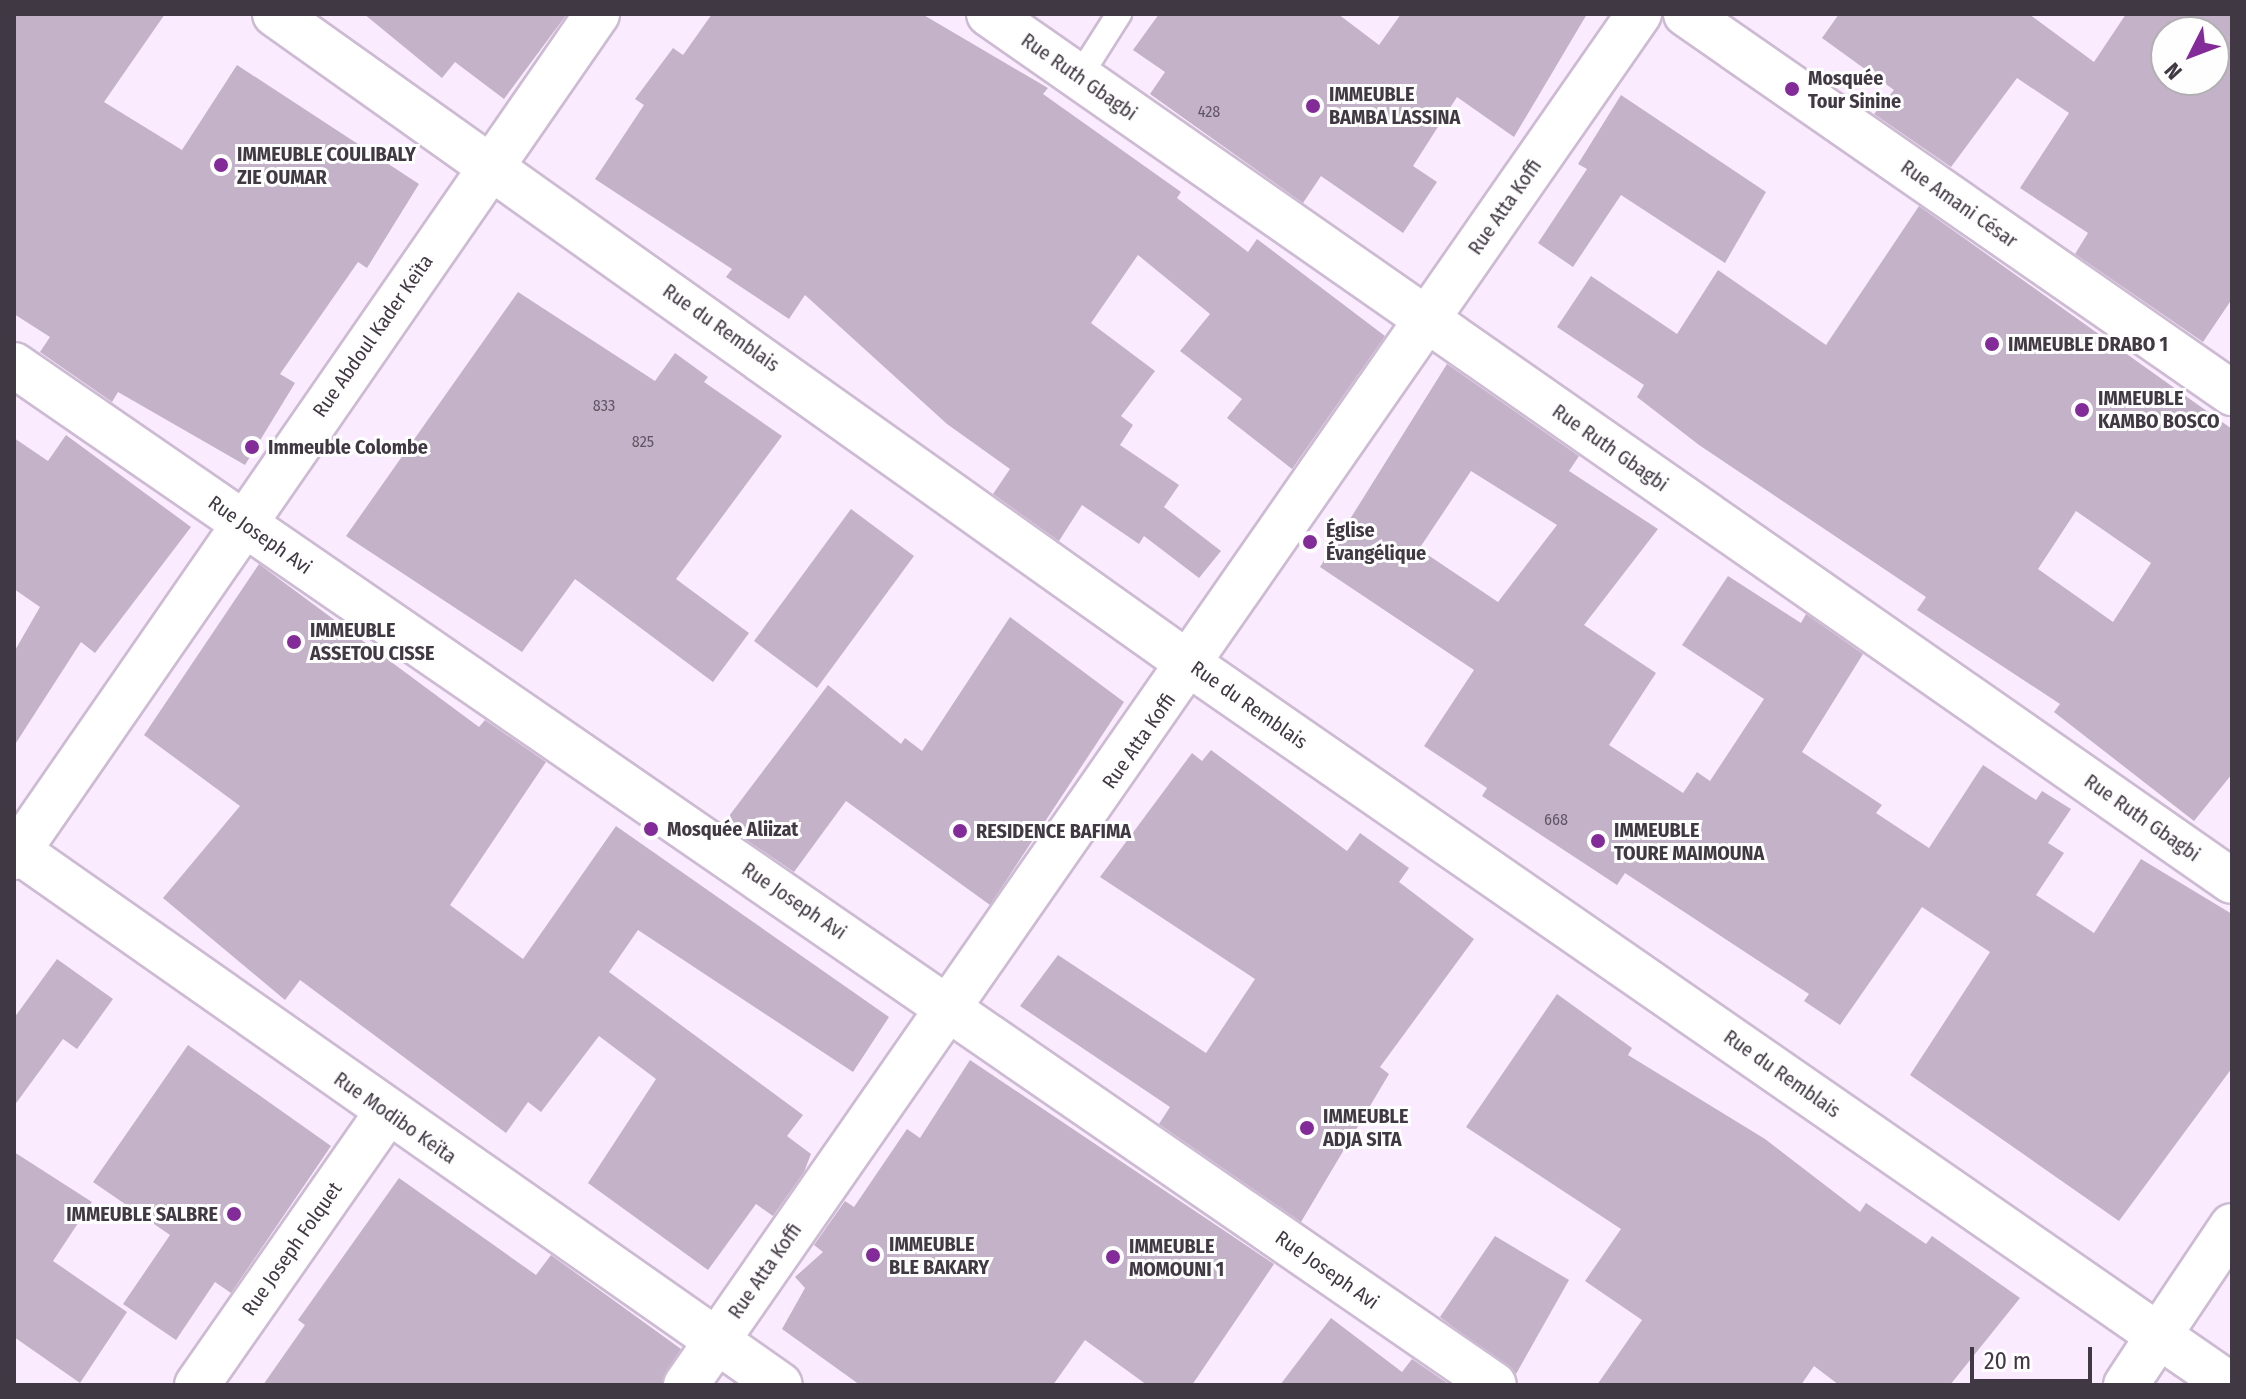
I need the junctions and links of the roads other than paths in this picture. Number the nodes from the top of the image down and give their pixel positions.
1 (275, 14) edge
2 (597, 14) edge
3 (989, 14) edge
4 (1119, 14) edge
5 (1639, 14) edge
6 (1686, 14) edge
7 (1079, 77) junction
8 (493, 167) junction
9 (1426, 320) junction
10 (14, 365) edge
11 (2232, 393) edge
12 (241, 522) junction
13 (1192, 666) junction
14 (15, 852) edge
15 (2232, 881) edge
16 (950, 1008) junction
17 (387, 1113) junction
18 (2232, 1226) edge
19 (2159, 1335) junction
20 (716, 1340) junction
21 (197, 1385) edge
22 (686, 1385) edge
23 (780, 1385) edge
24 (1494, 1385) edge
25 (2126, 1385) edge
26 (2230, 1385) edge

1 - 8 street, Rue du Remblais
2 - 8 street, Rue Abdoul Kader Keïta
3 - 7 street, Rue Ruth Gbagbi
4 - 7 lane
5 - 9 street, Rue Atta Koffi
6 - 11 street, Rue Amani César
7 - 9 street, Rue Ruth Gbagbi
8 - 12 street, Rue Abdoul Kader Keïta
8 - 13 street, Rue du Remblais
9 - 13 street, Rue Atta Koffi
9 - 15 street, Rue Ruth Gbagbi
10 - 12 street, Rue Joseph Avi
12 - 14 street, Rue Abdoul Kader Keïta
12 - 16 street, Rue Joseph Avi
13 - 16 street, Rue Atta Koffi
13 - 19 street, Rue du Remblais
14 - 17 street, Rue Modibo Keïta
16 - 20 street, Rue Atta Koffi
16 - 24 street, Rue Joseph Avi
17 - 20 street, Rue Modibo Keïta
17 - 21 street, Rue Joseph Folquet
18 - 19 street
19 - 25 street
19 - 26 street, Rue du Remblais
20 - 22 street, Rue Atta Koffi
20 - 23 street, Rue Modibo Keïta

